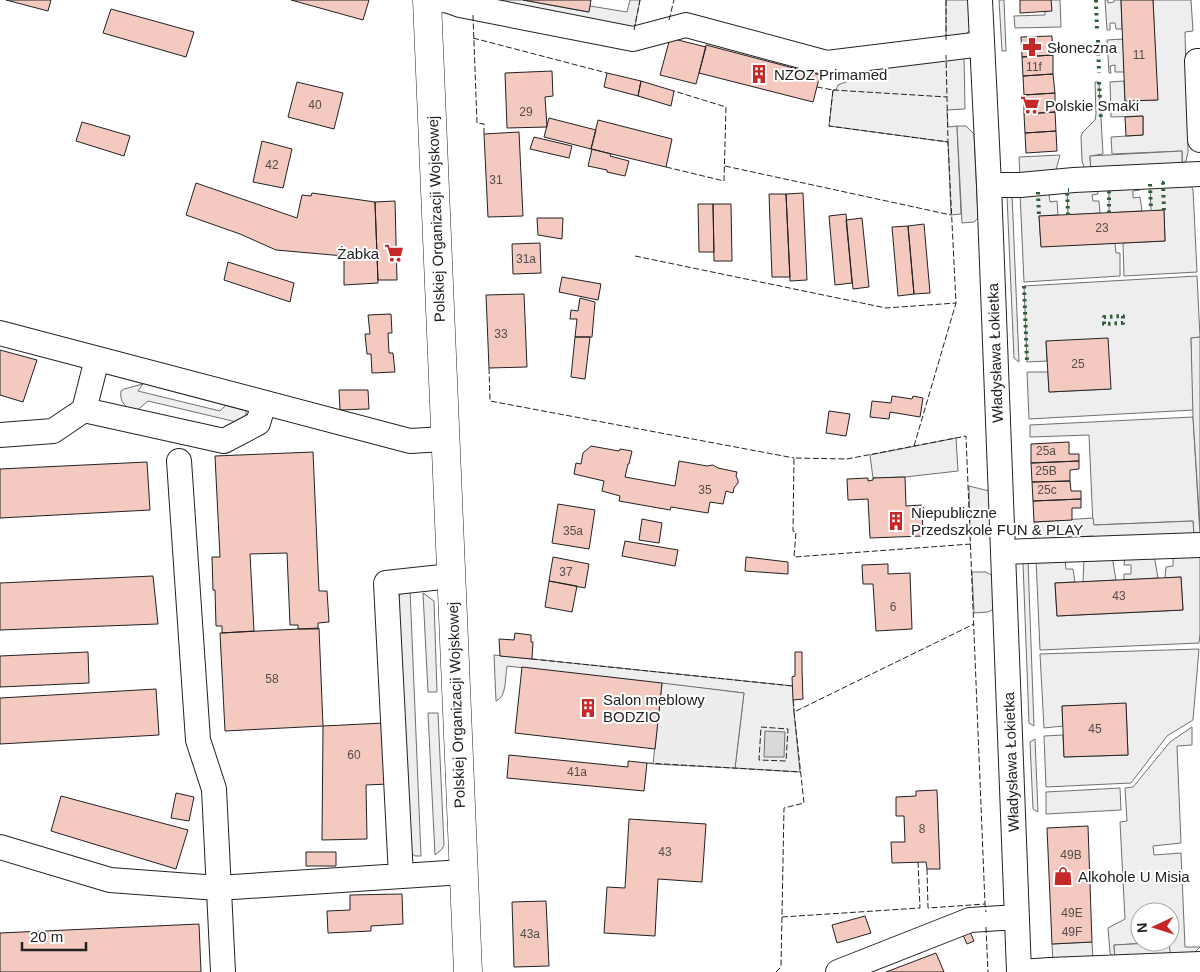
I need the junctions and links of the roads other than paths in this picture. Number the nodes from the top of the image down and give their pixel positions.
1 (437, 0) edge
2 (980, 0) edge
3 (982, 44) junction
4 (1200, 61) edge
5 (1200, 140) edge
6 (1200, 174) edge
7 (989, 185) junction
8 (0, 333) edge
9 (96, 359) junction
10 (264, 403) junction
11 (84, 410) junction
12 (0, 434) edge
13 (445, 439) junction
14 (179, 461) dead end
15 (1200, 546) edge
16 (1003, 552) junction
17 (451, 576) junction
18 (0, 847) edge
19 (463, 872) junction
20 (401, 876) junction
21 (218, 888) junction
22 (1017, 917) junction
23 (1200, 964) edge
24 (223, 972) edge
25 (468, 972) edge
26 (838, 972) edge
27 (1020, 972) edge

1 - 3 street
1 - 13 main road, Polskiej Organizacji Wojskowej
2 - 3 street, Władysława Łokietka
3 - 7 street, Władysława Łokietka
4 - 5 street
6 - 7 street
7 - 16 street, Władysława Łokietka
8 - 9 street
9 - 10 street
9 - 11 street
10 - 11 street
10 - 13 street
11 - 12 street
13 - 17 main road, Polskiej Organizacji Wojskowej
14 - 21 street
15 - 16 street
16 - 22 street, Władysława Łokietka
17 - 19 main road, Polskiej Organizacji Wojskowej
17 - 20 street
18 - 21 street
19 - 20 street
19 - 25 main road, Polskiej Organizacji Wojskowej
20 - 21 street
21 - 24 street
22 - 26 street
22 - 27 street, Władysława Łokietka
23 - 27 street, Władysława Łokietka

